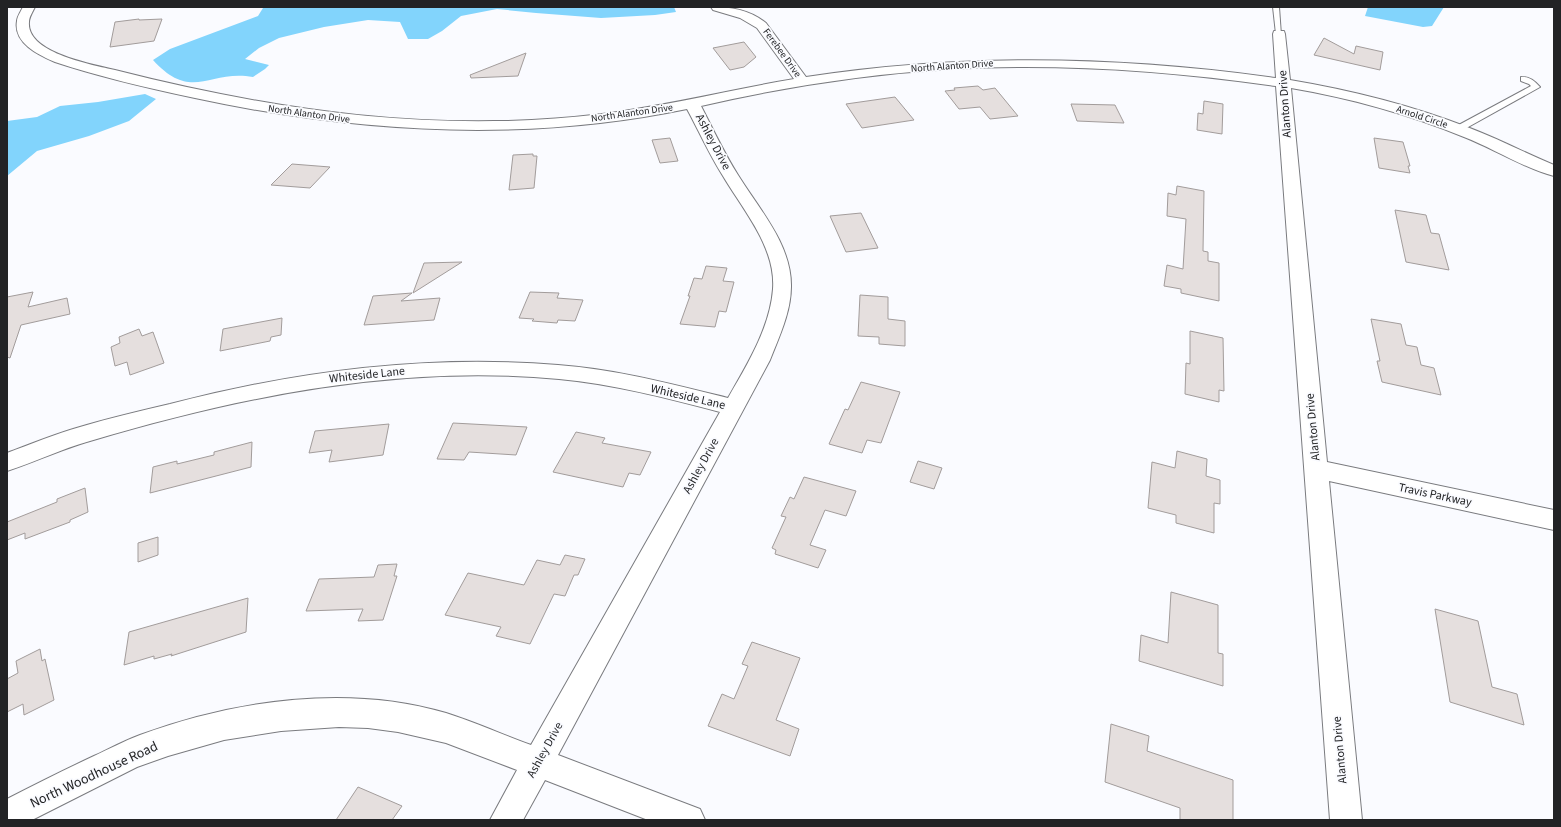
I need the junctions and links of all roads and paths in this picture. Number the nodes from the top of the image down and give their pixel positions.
1 (29, 7) edge
2 (717, 7) edge
3 (1276, 7) edge
4 (1279, 34) joint
5 (1524, 79) dead end
6 (803, 82) junction
7 (1284, 84) junction
8 (692, 104) junction
9 (1458, 129) junction
10 (1554, 171) edge
11 (734, 408) junction
12 (7, 462) edge
13 (1316, 469) junction
14 (1554, 520) edge
15 (538, 762) junction
16 (7, 816) edge
17 (506, 820) edge
18 (689, 820) edge
19 (1346, 820) edge

1 - 8 street, North Alanton Drive
2 - 6 street, Ferebee Drive
3 - 4 lane
4 - 7 street, Alanton Drive
5 - 9 lane
6 - 7 street, North Alanton Drive
6 - 8 street, North Alanton Drive
7 - 9 street, Arnold Circle
7 - 13 street, Alanton Drive
8 - 11 street, Ashley Drive
9 - 10 street, Arnold Circle
11 - 12 street, Whiteside Lane
11 - 15 street, Ashley Drive
13 - 14 street, Travis Parkway
13 - 19 street, Alanton Drive
15 - 16 street, North Woodhouse Road
15 - 17 street, Ashley Drive
15 - 18 street, North Woodhouse Road

